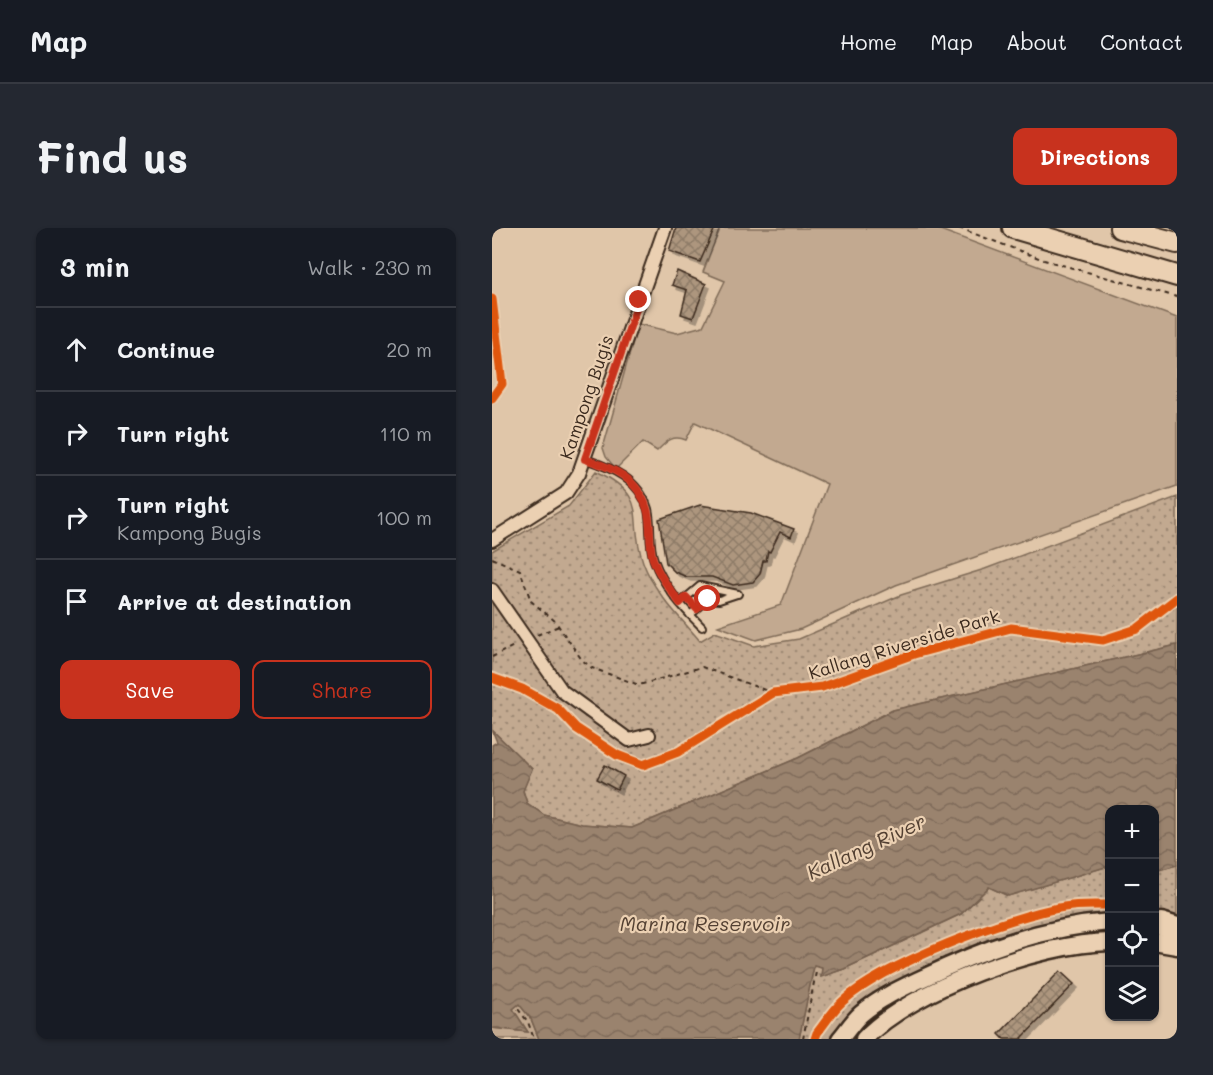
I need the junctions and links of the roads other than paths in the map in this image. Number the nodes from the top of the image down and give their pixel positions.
1 (665, 228) edge
2 (1013, 228) edge
3 (1120, 228) edge
4 (1169, 241) edge
5 (1177, 254) edge
6 (1175, 274) edge
7 (585, 459) junction
8 (492, 540) edge
9 (492, 590) edge
10 (680, 603) junction
11 (690, 615) junction
12 (702, 627) dead end
13 (649, 735) dead end
14 (1105, 923) edge
15 (1165, 929) edge
16 (1105, 943) edge
17 (1177, 946) edge
18 (840, 1039) edge
19 (864, 1039) edge

1 - 7 street, Kampong Bugis
2 - 6 main road
3 - 4 main road
4 - 5 main road
7 - 8 street, Kampong Bugis
7 - 10 lane
9 - 13 street
10 - 11 lane
10 - 11 lane
11 - 12 lane
14 - 18 street
15 - 17 street
16 - 19 street

